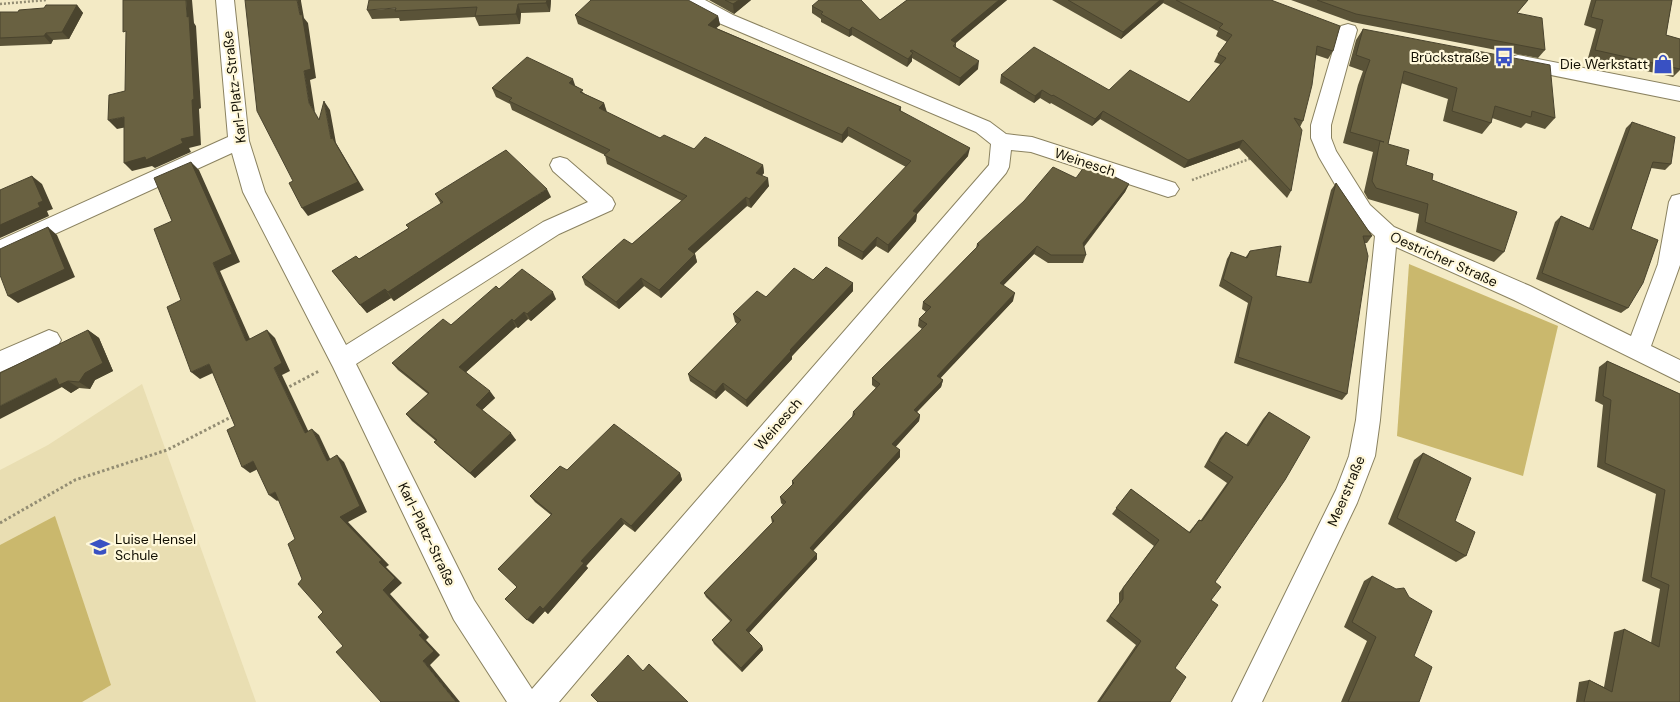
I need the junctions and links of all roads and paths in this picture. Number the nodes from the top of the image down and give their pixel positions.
1 (47, 0) edge
2 (225, 0) edge
3 (690, 0) edge
4 (0, 4) edge
5 (1347, 29) dead end
6 (1504, 59) edge
7 (1680, 94) edge
8 (1001, 141) junction
9 (240, 142) junction
10 (1261, 155) edge
11 (560, 165) dead end
12 (1168, 189) joint
13 (1680, 202) edge
14 (1386, 233) junction
15 (0, 250) edge
16 (49, 340) dead end
17 (1638, 350) junction
18 (342, 360) junction
19 (0, 362) edge
20 (1680, 372) edge
21 (276, 393) edge
22 (243, 411) edge
23 (0, 523) edge
24 (524, 702) edge
25 (540, 702) edge
26 (1247, 702) edge

1 - 4 path
2 - 9 street, Karl-Platz-Straße
3 - 8 street, Weinesch
5 - 14 street, Oestricher Straße
6 - 7 street
8 - 12 street, Weinesch
8 - 25 street, Weinesch
9 - 15 street
9 - 18 street, Karl-Platz-Straße
10 - 12 path
11 - 18 street
13 - 17 street
14 - 17 street, Oestricher Straße
14 - 26 street, Meerstraße
16 - 19 street
17 - 20 street, Oestricher Straße
18 - 21 path
18 - 24 street, Karl-Platz-Straße
22 - 23 path

